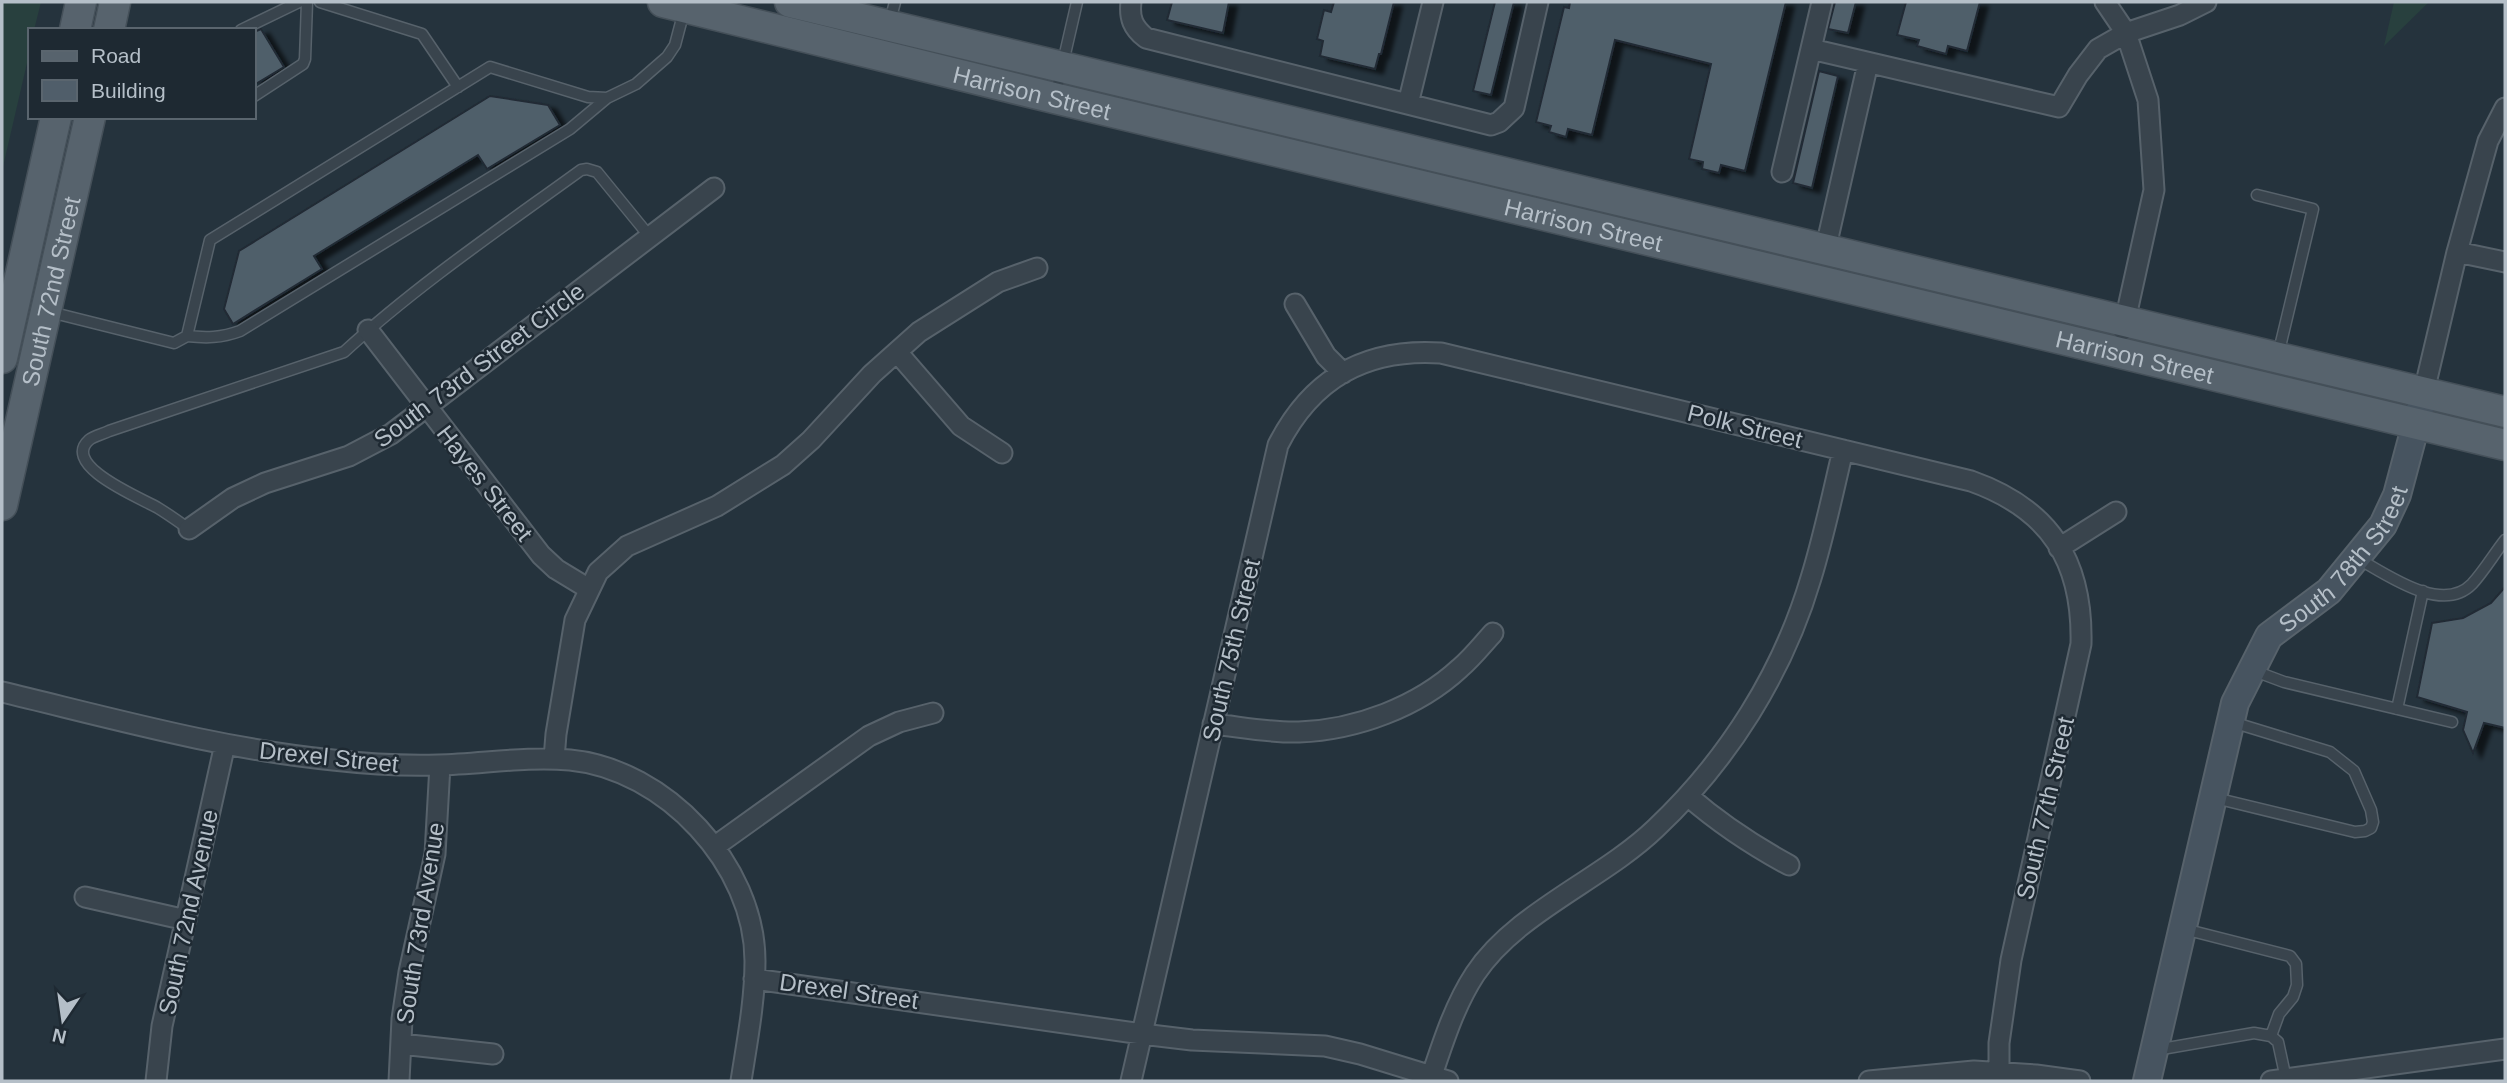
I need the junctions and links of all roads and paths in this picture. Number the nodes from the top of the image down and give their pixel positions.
1 (81, 2) edge
2 (115, 2) edge
3 (299, 2) edge
4 (307, 2) edge
5 (320, 2) edge
6 (790, 2) edge
7 (1077, 2) edge
8 (1131, 2) edge
9 (1433, 2) edge
10 (1538, 2) edge
11 (1822, 2) edge
12 (2105, 2) edge
13 (2206, 2) edge
14 (679, 4) edge
15 (892, 14) edge
16 (75, 28) edge
17 (108, 28) edge
18 (245, 28) edge
19 (2126, 33) junction
20 (1811, 49) junction
21 (1868, 62) junction
22 (1062, 67) junction
23 (458, 87) junction
24 (256, 95) edge
25 (608, 97) junction
26 (1054, 98) junction
27 (1408, 104) junction
28 (2505, 108) edge
29 (56, 119) edge
30 (90, 119) edge
31 (1782, 172) dead end
32 (714, 188) dead end
33 (2257, 195) dead end
34 (650, 237) junction
35 (1825, 251) junction
36 (2457, 252) junction
37 (2505, 262) edge
38 (1037, 268) dead end
39 (1295, 304) dead end
40 (46, 310) junction
41 (2124, 322) junction
42 (368, 330) junction
43 (187, 336) junction
44 (897, 352) junction
45 (2118, 352) junction
46 (2, 358) edge
47 (2277, 359) junction
48 (1343, 373) junction
49 (426, 407) junction
50 (2420, 408) junction
51 (2505, 412) edge
52 (2505, 445) edge
53 (1843, 450) junction
54 (1002, 453) dead end
55 (2, 505) edge
56 (2116, 512) dead end
57 (189, 529) joint
58 (2505, 540) edge
59 (2059, 548) junction
60 (2356, 558) junction
61 (589, 589) junction
62 (2423, 591) junction
63 (1493, 633) dead end
64 (2252, 670) junction
65 (2, 692) edge
66 (2397, 709) junction
67 (933, 713) dead end
68 (2231, 722) junction
69 (2452, 722) dead end
70 (1213, 724) junction
71 (225, 744) junction
72 (554, 759) junction
73 (440, 765) junction
74 (1688, 796) junction
75 (2213, 797) junction
76 (714, 847) junction
77 (1789, 864) dead end
78 (85, 897) dead end
79 (186, 920) junction
80 (2182, 929) junction
81 (754, 979) junction
82 (1142, 1034) junction
83 (2272, 1036) junction
84 (401, 1044) junction
85 (2505, 1049) edge
86 (2153, 1051) junction
87 (493, 1054) dead end
88 (1999, 1072) junction
89 (1436, 1080) edge
90 (2278, 1080) edge
91 (156, 1081) edge
92 (399, 1081) edge
93 (741, 1081) edge
94 (1130, 1081) edge
95 (1869, 1081) edge
96 (2080, 1081) edge
97 (2147, 1081) edge

1 - 16 main road
2 - 17 main road
3 - 18 lane
4 - 24 lane
5 - 23 lane
6 - 15 main road, Harrison Street
7 - 22 lane
8 - 27 street
9 - 27 street
10 - 27 street
11 - 20 street
12 - 19 street
13 - 19 street
14 - 25 lane
14 - 26 main road, Harrison Street
15 - 22 main road, Harrison Street
19 - 21 street
19 - 41 street
20 - 21 street
20 - 31 street
21 - 35 street
22 - 26 lane
22 - 35 main road, Harrison Street
23 - 25 lane
23 - 43 lane
25 - 43 lane
26 - 45 main road, Harrison Street
28 - 36 street, South 78th Street
29 - 46 main road, South 72nd Street
30 - 40 main road, South 72nd Street
32 - 34 street, South 73rd Street Circle
33 - 47 lane
34 - 42 lane
34 - 49 street, South 73rd Street Circle
35 - 41 main road, Harrison Street
36 - 37 street
36 - 50 street, South 78th Street
38 - 44 street
39 - 48 street
40 - 43 lane
40 - 55 main road, South 72nd Street
41 - 45 street
41 - 47 main road, Harrison Street
42 - 49 street, Hayes Street
42 - 57 lane
44 - 54 street
44 - 61 street
45 - 50 main road, Harrison Street
47 - 50 main road, Harrison Street
48 - 53 street, Polk Street
48 - 70 street, South 75th Street
49 - 57 street, South 73rd Street Circle
49 - 61 street, Hayes Street
50 - 51 main road, Harrison Street
50 - 52 main road, Harrison Street
50 - 60 street, South 78th Street
53 - 59 street, Polk Street
53 - 74 street
56 - 59 street
58 - 62 lane
59 - 88 street, South 77th Street
60 - 62 lane
60 - 64 street, South 78th Street
61 - 72 street
62 - 66 lane
63 - 70 street
64 - 66 lane
64 - 68 street, South 78th Street
65 - 71 street, Drexel Street
66 - 69 lane
67 - 76 street
68 - 75 street, South 78th Street
68 - 75 lane
70 - 82 street, South 75th Street
71 - 73 street, Drexel Street
71 - 79 street, South 72nd Avenue
72 - 73 street, Drexel Street
72 - 76 street, Drexel Street
73 - 84 street, South 73rd Avenue
74 - 77 street
74 - 89 street
75 - 80 street, South 78th Street
76 - 81 street, Drexel Street
78 - 79 street
79 - 91 street, South 72nd Avenue
80 - 83 lane
80 - 86 street, South 78th Street
81 - 82 street, Drexel Street
81 - 93 street
82 - 89 street, Drexel Street
82 - 94 street, South 75th Street
83 - 86 lane
83 - 90 lane
84 - 87 street
84 - 92 street, South 73rd Avenue
85 - 90 street
86 - 97 street, South 78th Street
88 - 95 street
88 - 96 street

